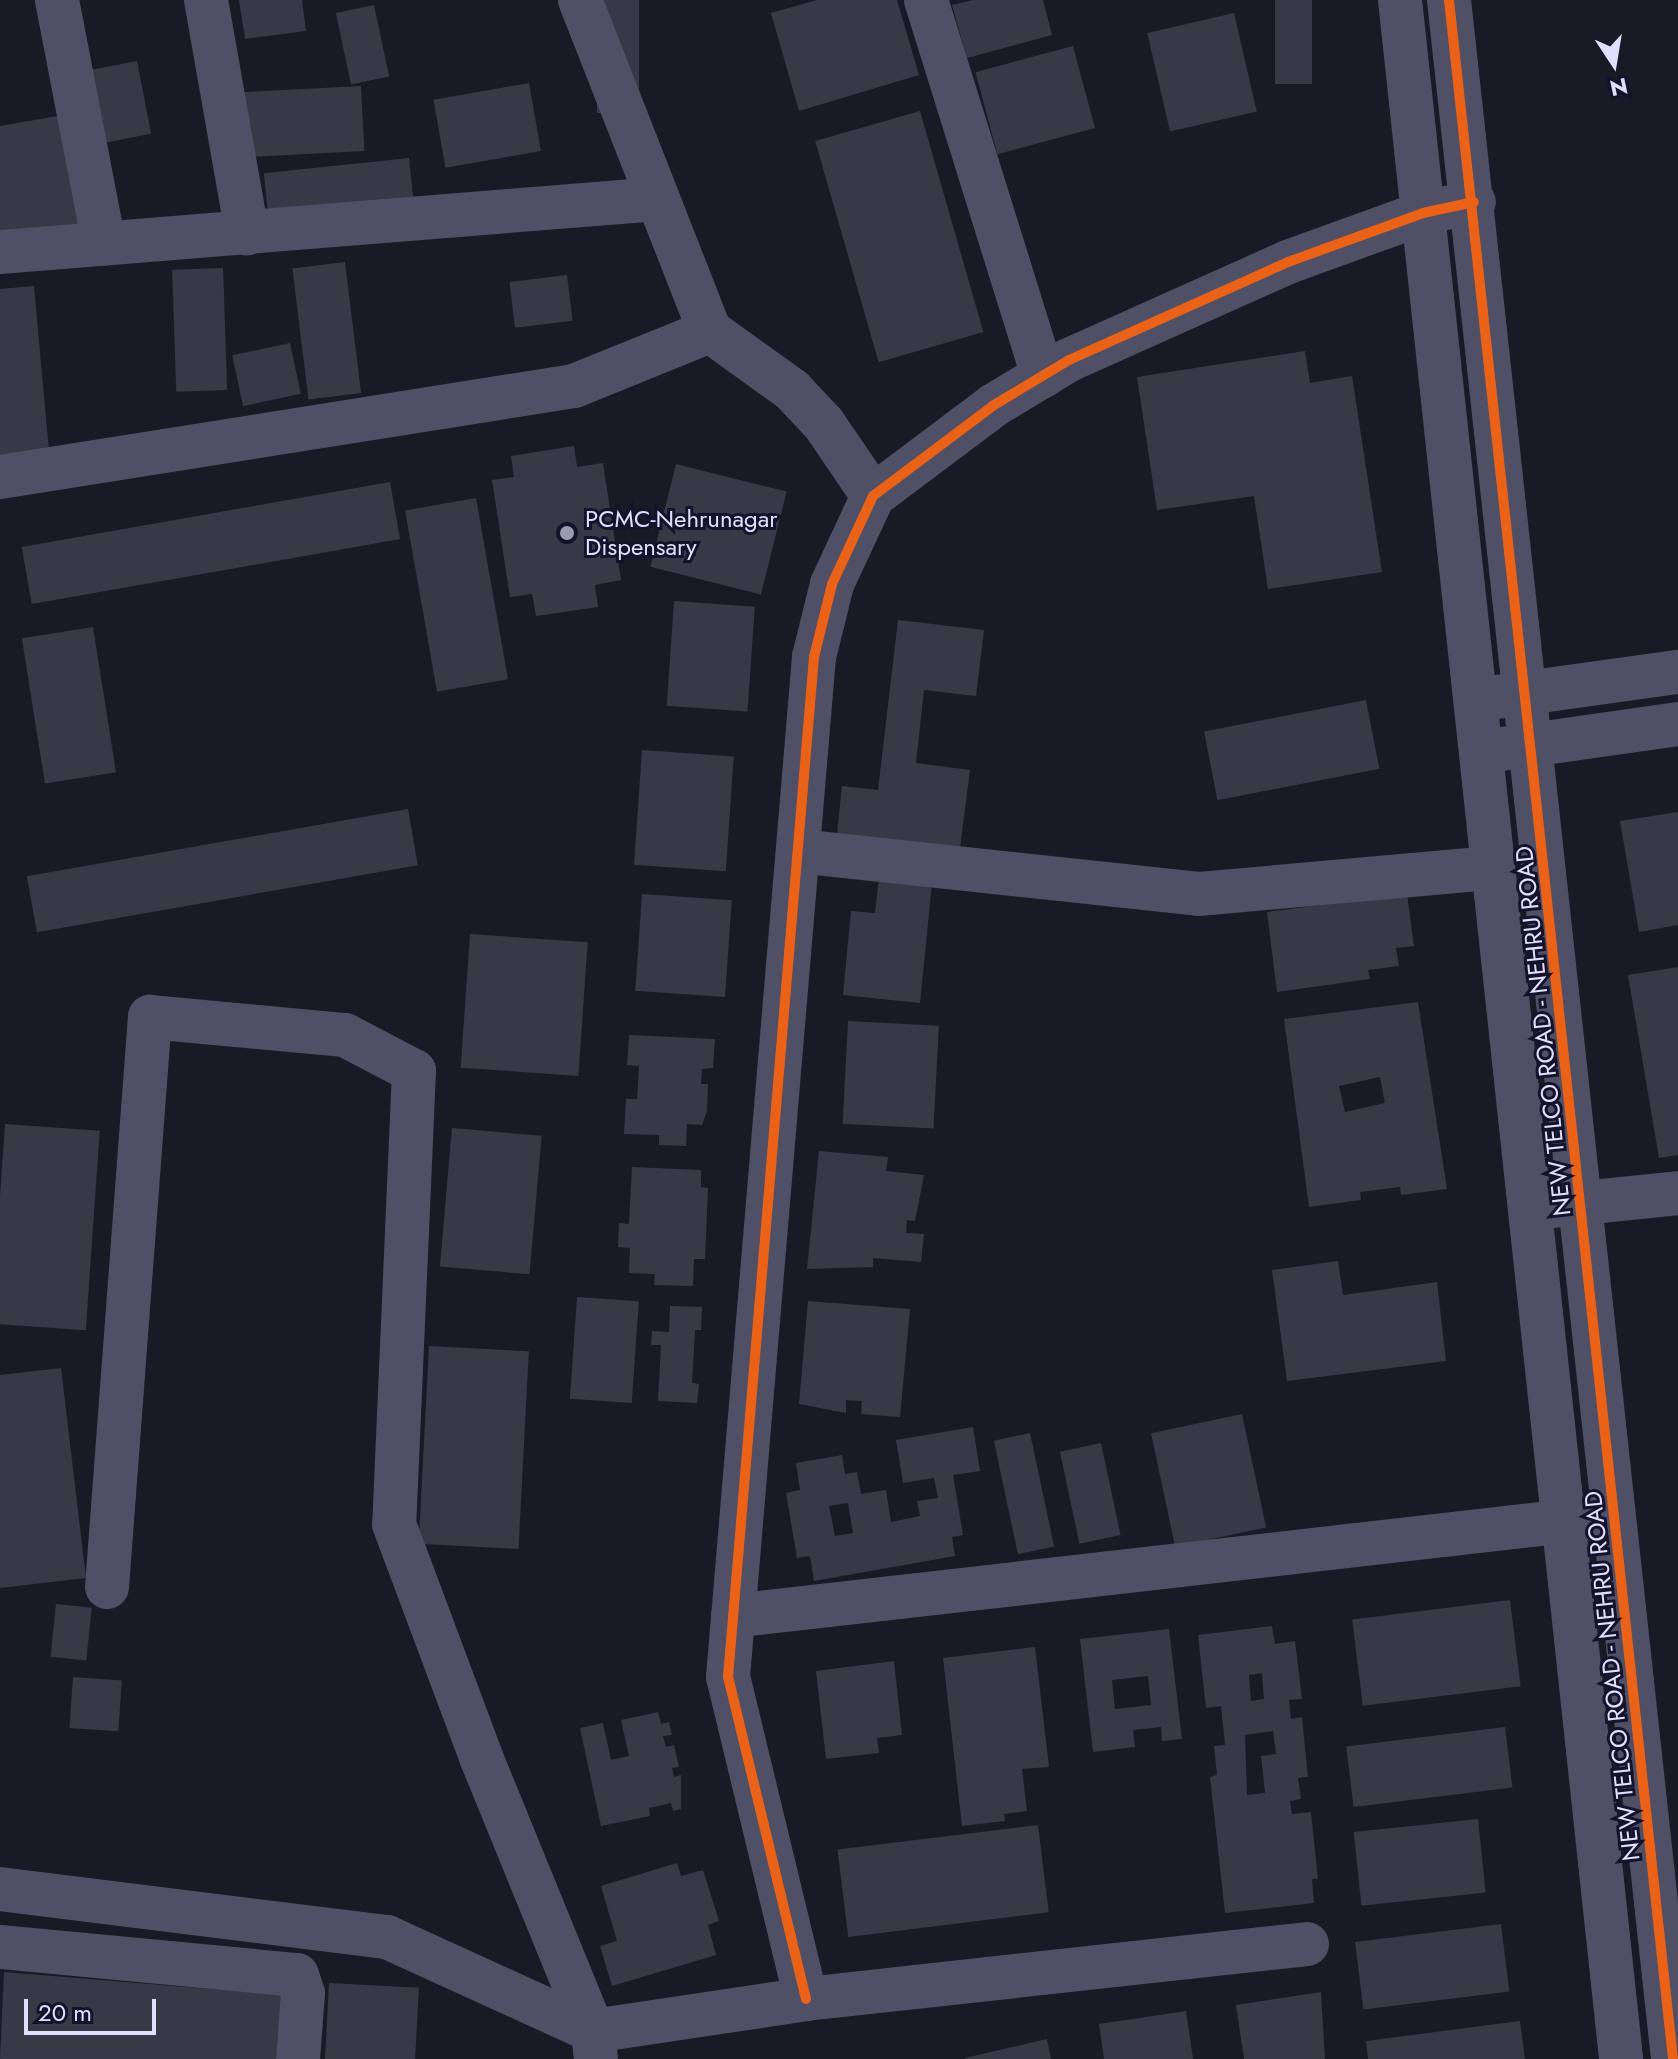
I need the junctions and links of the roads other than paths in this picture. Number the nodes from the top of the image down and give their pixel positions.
1 (57, 0) edge
2 (206, 0) edge
3 (580, 0) edge
4 (926, 0) edge
5 (1400, 0) edge
6 (1449, 0) edge
7 (658, 199) junction
8 (1474, 202) junction
9 (1423, 213) junction
10 (247, 233) junction
11 (104, 244) junction
12 (0, 252) edge
13 (710, 331) junction
14 (1043, 376) junction
15 (0, 477) edge
16 (873, 496) junction
17 (1678, 672) edge
18 (1527, 693) junction
19 (1475, 700) junction
20 (1678, 724) edge
21 (1533, 744) junction
22 (1480, 752) junction
23 (798, 851) junction
24 (1492, 868) junction
25 (1678, 1193) edge
26 (1581, 1204) junction
27 (1529, 1209) junction
28 (1615, 1516) junction
29 (1563, 1522) junction
30 (107, 1587) dead end
31 (733, 1616) junction
32 (0, 1889) edge
33 (1307, 1944) dead end
34 (0, 1947) edge
35 (806, 1999) junction
36 (595, 2045) edge
37 (298, 2059) edge
38 (1621, 2059) edge
39 (1673, 2059) edge

1 - 11 street
2 - 10 street
3 - 7 street
4 - 14 street
5 - 9 street, NEW TELCO ROAD - NEHRU ROAD
6 - 8 street, NEW TELCO ROAD - NEHRU ROAD
7 - 10 street
7 - 13 street
8 - 9 street
8 - 18 street, NEW TELCO ROAD - NEHRU ROAD
9 - 14 street
9 - 19 street, NEW TELCO ROAD - NEHRU ROAD
10 - 11 street
11 - 12 street
13 - 15 street
13 - 16 street
14 - 16 street
16 - 23 street
17 - 18 street
18 - 19 street
18 - 21 street, NEW TELCO ROAD - NEHRU ROAD
19 - 22 street, NEW TELCO ROAD - NEHRU ROAD
20 - 21 street
21 - 22 street
21 - 26 street, NEW TELCO ROAD - NEHRU ROAD
22 - 24 street, NEW TELCO ROAD - NEHRU ROAD
23 - 24 street
23 - 31 street
24 - 27 street, NEW TELCO ROAD - NEHRU ROAD
25 - 26 street
26 - 27 street
26 - 28 street, NEW TELCO ROAD - NEHRU ROAD
27 - 29 street, NEW TELCO ROAD - NEHRU ROAD
28 - 29 street
28 - 39 street, NEW TELCO ROAD - NEHRU ROAD
29 - 31 street
29 - 38 street, NEW TELCO ROAD - NEHRU ROAD
30 - 36 street
31 - 35 street
32 - 36 street
33 - 35 street
34 - 37 street
35 - 36 street

